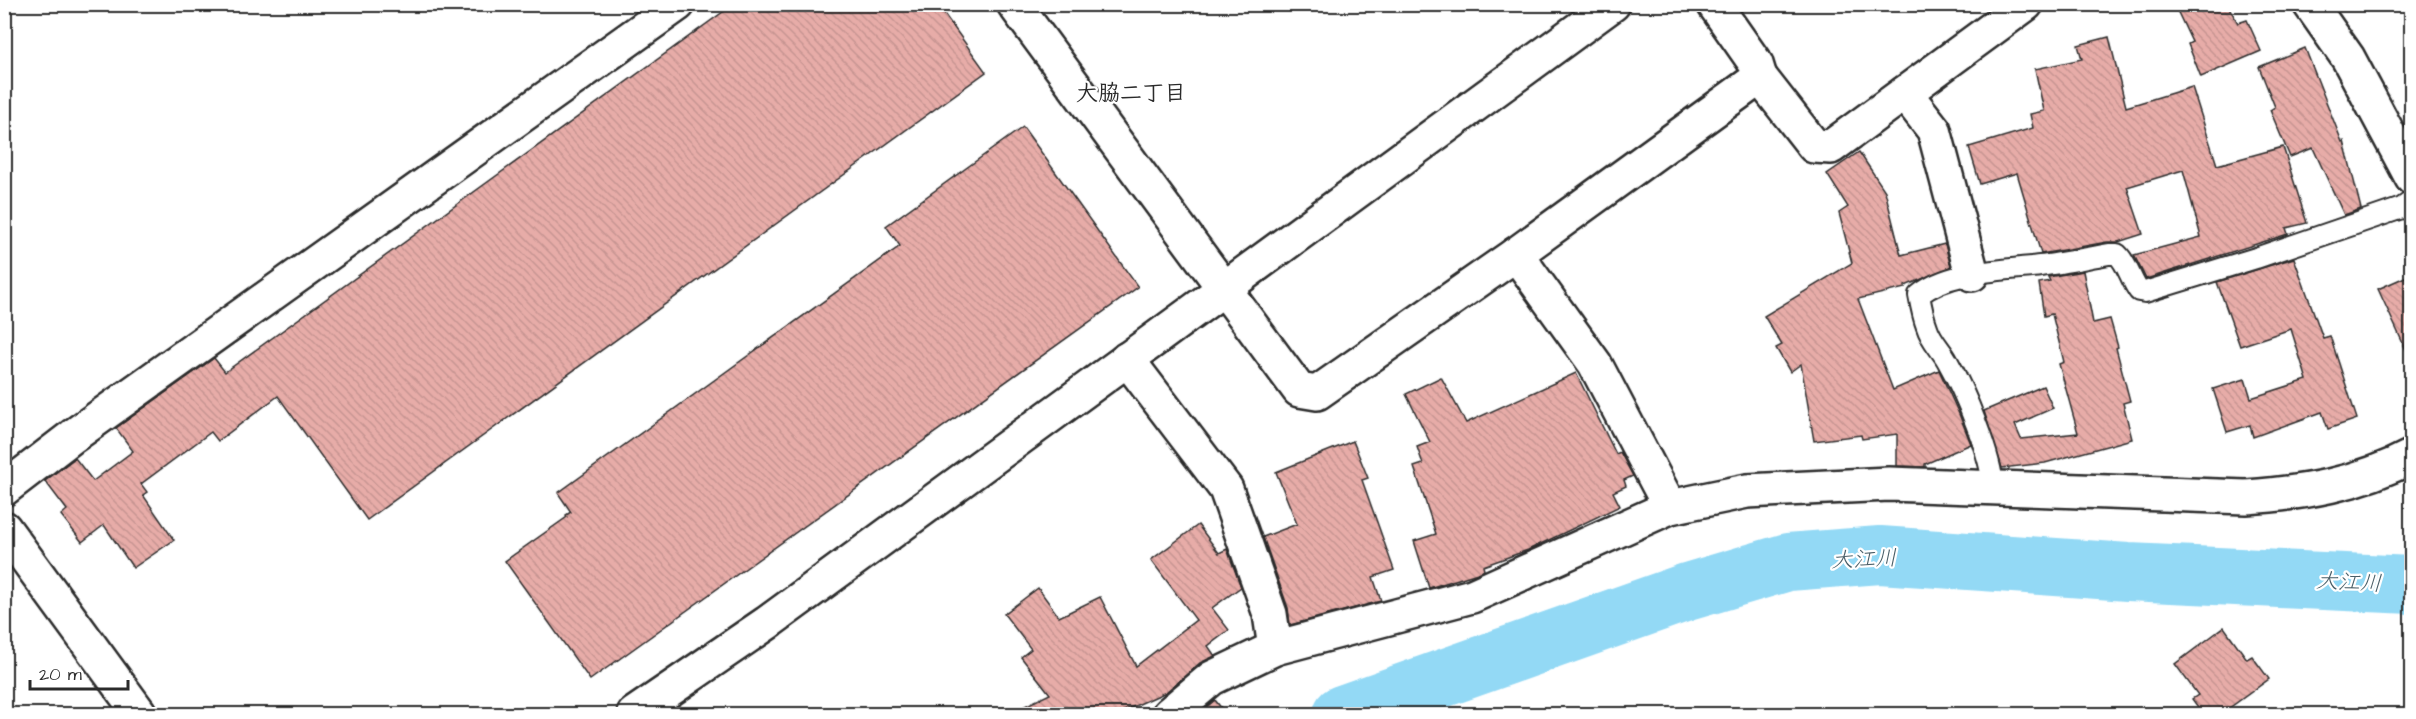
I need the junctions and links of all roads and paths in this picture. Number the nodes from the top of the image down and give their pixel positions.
1 (678, 4) edge
2 (1014, 4) edge
3 (1614, 4) edge
4 (1714, 4) edge
5 (2026, 4) edge
6 (2310, 4) edge
7 (1760, 77) junction
8 (1905, 93) junction
9 (2412, 178) edge
10 (2412, 201) edge
11 (1516, 254) junction
12 (1972, 274) junction
13 (1224, 288) junction
14 (1127, 359) junction
15 (2412, 456) edge
16 (1993, 488) junction
17 (4, 489) edge
18 (1670, 507) junction
19 (4, 528) edge
20 (1275, 648) junction
21 (140, 714) edge
22 (634, 714) edge
23 (1169, 714) edge

1 - 17 street
2 - 13 street
3 - 13 street
4 - 7 street
5 - 8 street
6 - 9 street
7 - 8 street
7 - 11 street
8 - 12 street
10 - 12 lane
11 - 13 street
11 - 18 street
12 - 16 lane
13 - 14 street
14 - 20 street
14 - 22 street
15 - 16 street
16 - 18 street
18 - 20 street
19 - 21 street
20 - 23 street

